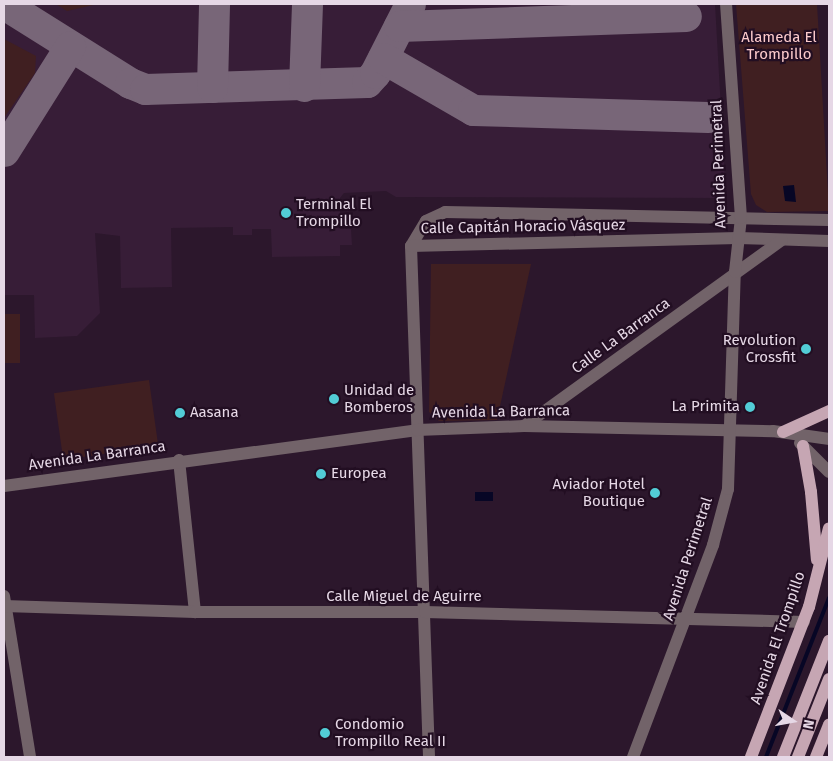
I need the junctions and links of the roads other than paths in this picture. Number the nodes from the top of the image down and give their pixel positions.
1 (726, 4) edge
2 (741, 218) junction
3 (829, 220) edge
4 (738, 238) junction
5 (782, 240) junction
6 (829, 241) edge
7 (412, 246) junction
8 (736, 272) junction
9 (829, 411) edge
10 (524, 426) junction
11 (417, 430) junction
12 (731, 430) junction
13 (788, 434) junction
14 (829, 439) edge
15 (803, 446) junction
16 (179, 460) junction
17 (829, 472) edge
18 (4, 486) edge
19 (829, 528) edge
20 (818, 574) junction
21 (4, 603) edge
22 (195, 612) junction
23 (425, 612) junction
24 (687, 618) junction
25 (804, 622) junction
26 (829, 641) edge
27 (829, 679) edge
28 (829, 724) edge
29 (30, 757) edge
30 (430, 757) edge
31 (633, 757) edge
32 (751, 757) edge
33 (783, 757) edge
34 (798, 757) edge
35 (816, 757) edge

1 - 2 street, Avenida Perimetral
2 - 3 street, Calle Capitán Horacio Vásquez
2 - 4 street, Avenida Perimetral
2 - 7 street, Calle Capitán Horacio Vásquez
4 - 5 street, Calle Capitán Horacio Vásquez
4 - 7 street, Calle Capitán Horacio Vásquez
4 - 8 street, Avenida Perimetral
5 - 6 street, Calle Capitán Horacio Vásquez
5 - 8 street, Calle La Barranca
7 - 11 street
8 - 10 street, Calle La Barranca
8 - 12 street, Avenida Perimetral
9 - 13 main road
10 - 11 street, Avenida La Barranca
10 - 12 street, Avenida La Barranca
11 - 16 street, Avenida La Barranca
11 - 23 street
12 - 13 street, Avenida La Barranca
12 - 24 street, Avenida Perimetral
13 - 14 street, Avenida La Barranca
13 - 15 street
15 - 17 street
15 - 20 main road
16 - 18 street, Avenida La Barranca
16 - 22 street
19 - 20 main road, Avenida El Trompillo
20 - 25 main road, Avenida El Trompillo
21 - 22 street, Calle Miguel de Aguirre
21 - 29 street
22 - 23 street, Calle Miguel de Aguirre
23 - 24 street, Calle Miguel de Aguirre
23 - 30 street
24 - 25 street, Calle Miguel de Aguirre
24 - 31 street, Avenida Perimetral
25 - 32 main road, Avenida El Trompillo
26 - 33 main road
27 - 34 main road
28 - 35 main road

